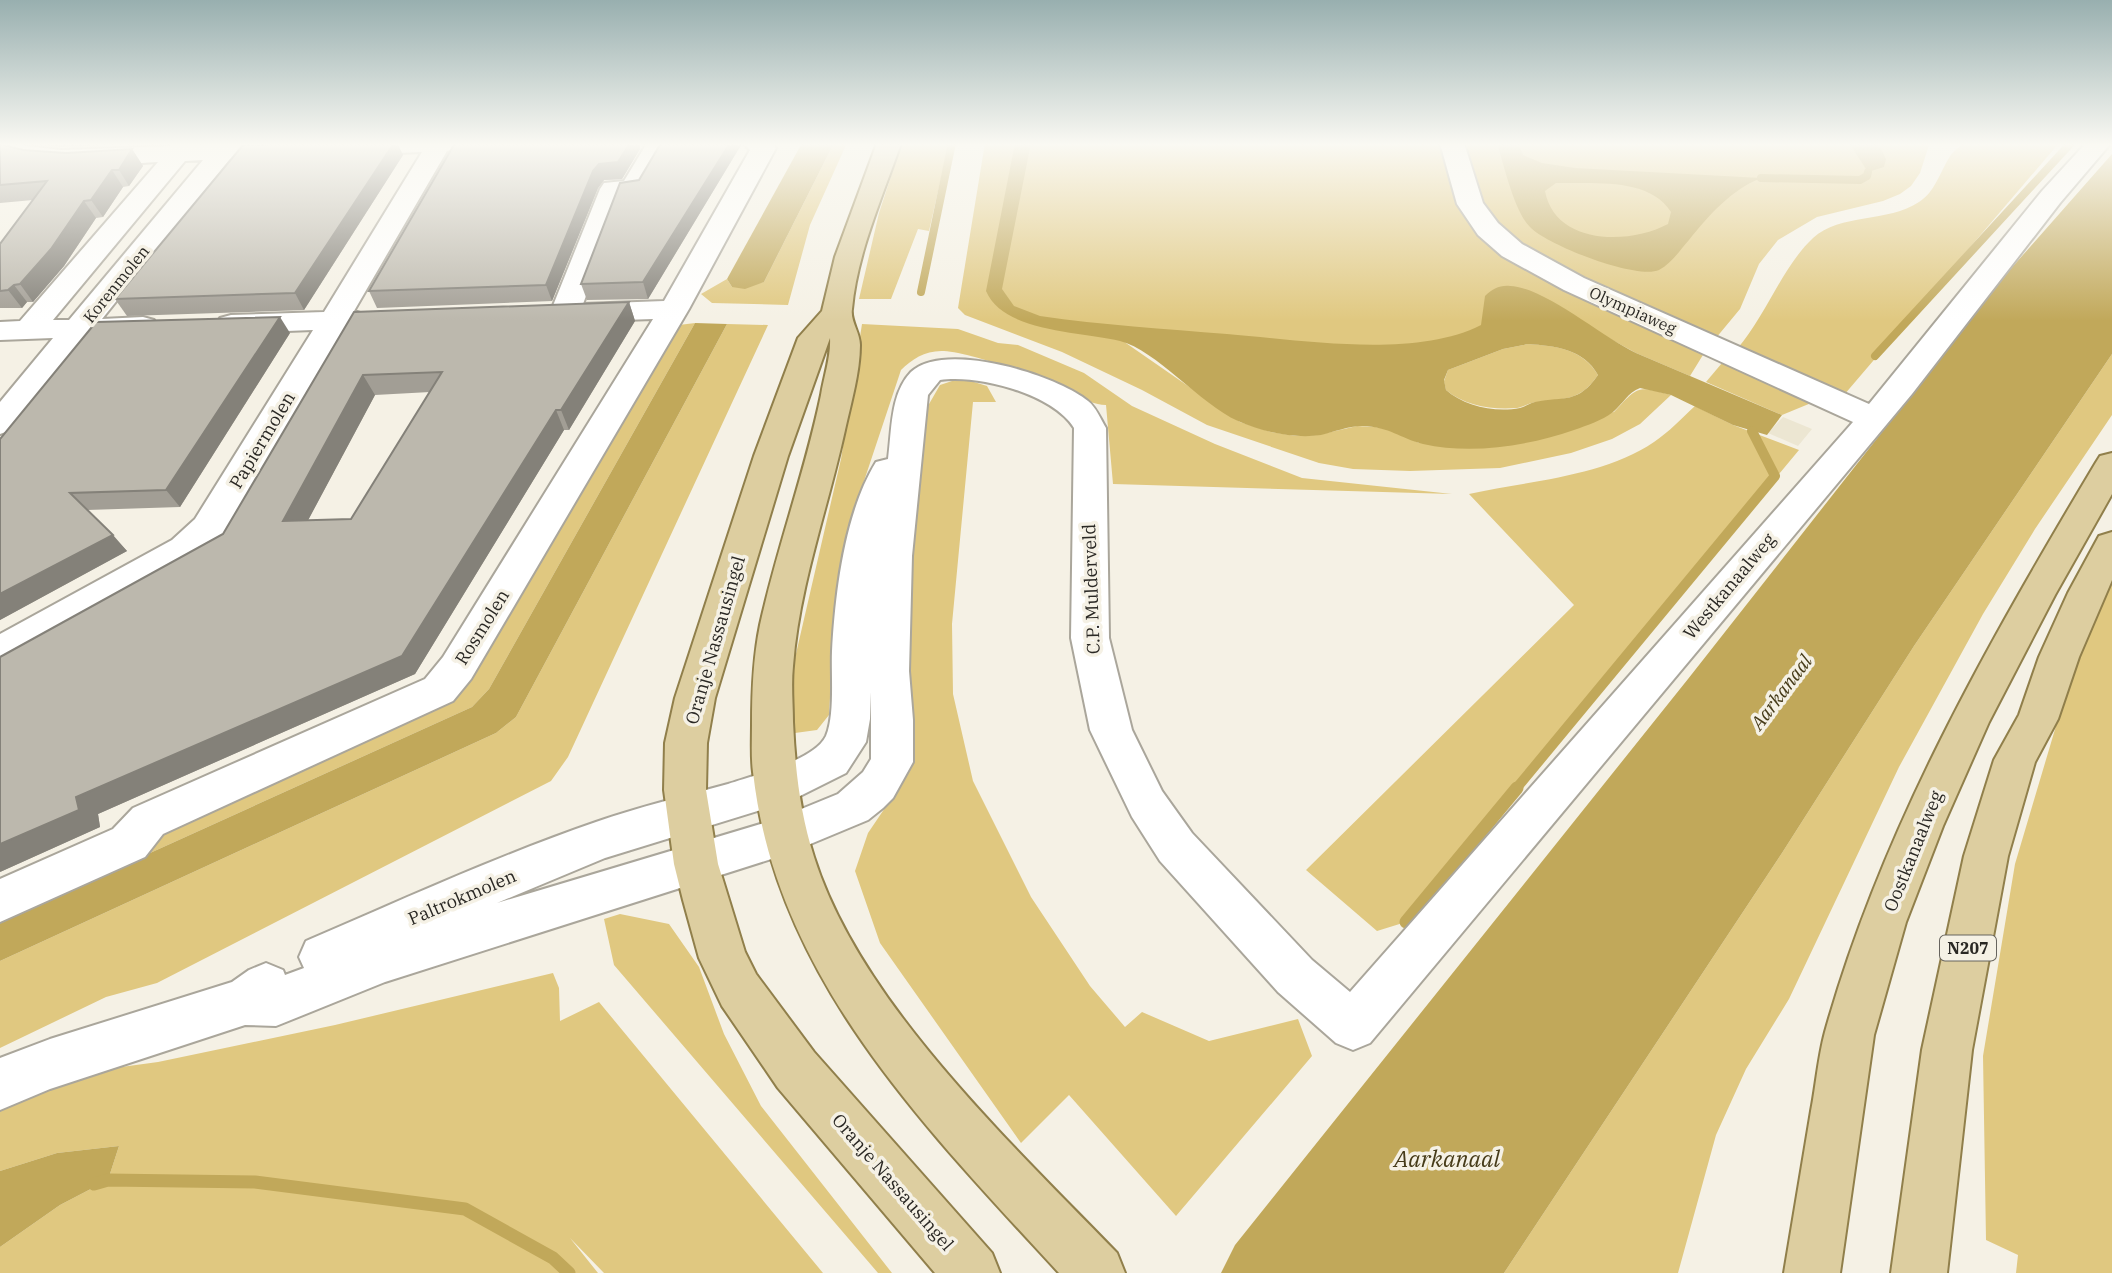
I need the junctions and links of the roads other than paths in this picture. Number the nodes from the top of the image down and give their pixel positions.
1 (132, 202) edge
2 (181, 202) edge
3 (403, 202) edge
4 (607, 202) edge
5 (734, 202) edge
6 (868, 202) edge
7 (1470, 202) edge
8 (2047, 202) edge
9 (674, 309) junction
10 (840, 317) junction
11 (375, 319) edge
12 (334, 320) junction
13 (208, 324) edge
14 (169, 326) edge
15 (80, 328) junction
16 (14, 330) edge
17 (1873, 418) junction
18 (0, 423) edge
19 (907, 429) junction
20 (2112, 464) edge
21 (2112, 545) edge
22 (0, 652) edge
23 (780, 812) junction
24 (688, 813) junction
25 (696, 864) junction
26 (0, 901) edge
27 (245, 1001) junction
28 (1353, 1026) joint
29 (0, 1084) edge
30 (972, 1273) edge
31 (1097, 1273) edge
32 (1812, 1273) edge
33 (1919, 1273) edge

1 - 16 street
2 - 15 street, Korenmolen
3 - 12 street, Papiermolen
4 - 9 street
5 - 9 street, Rosmolen
6 - 10 main road, Oranje Nassausingel
7 - 17 street, Olympiaweg
8 - 17 street, Westkanaalweg
9 - 26 street, Rosmolen
10 - 23 main road, Oranje Nassausingel
10 - 24 main road, Oranje Nassausingel
11 - 12 street
12 - 13 street
12 - 22 street, Papiermolen
14 - 15 street
15 - 16 street
15 - 18 street, Korenmolen
17 - 28 street, Westkanaalweg
19 - 23 street, C.P. Mulderveld
19 - 23 street, C.P. Mulderveld
19 - 28 street, C.P. Mulderveld
20 - 32 main road, Oostkanaalweg
21 - 33 main road, N207
23 - 24 street, C.P. Mulderveld
23 - 25 street, C.P. Mulderveld
23 - 31 main road, Oranje Nassausingel
24 - 25 main road, Oranje Nassausingel
24 - 27 street, Paltrokmolen
25 - 27 street, Paltrokmolen
25 - 30 main road, Oranje Nassausingel
27 - 29 street, Paltrokmolen

